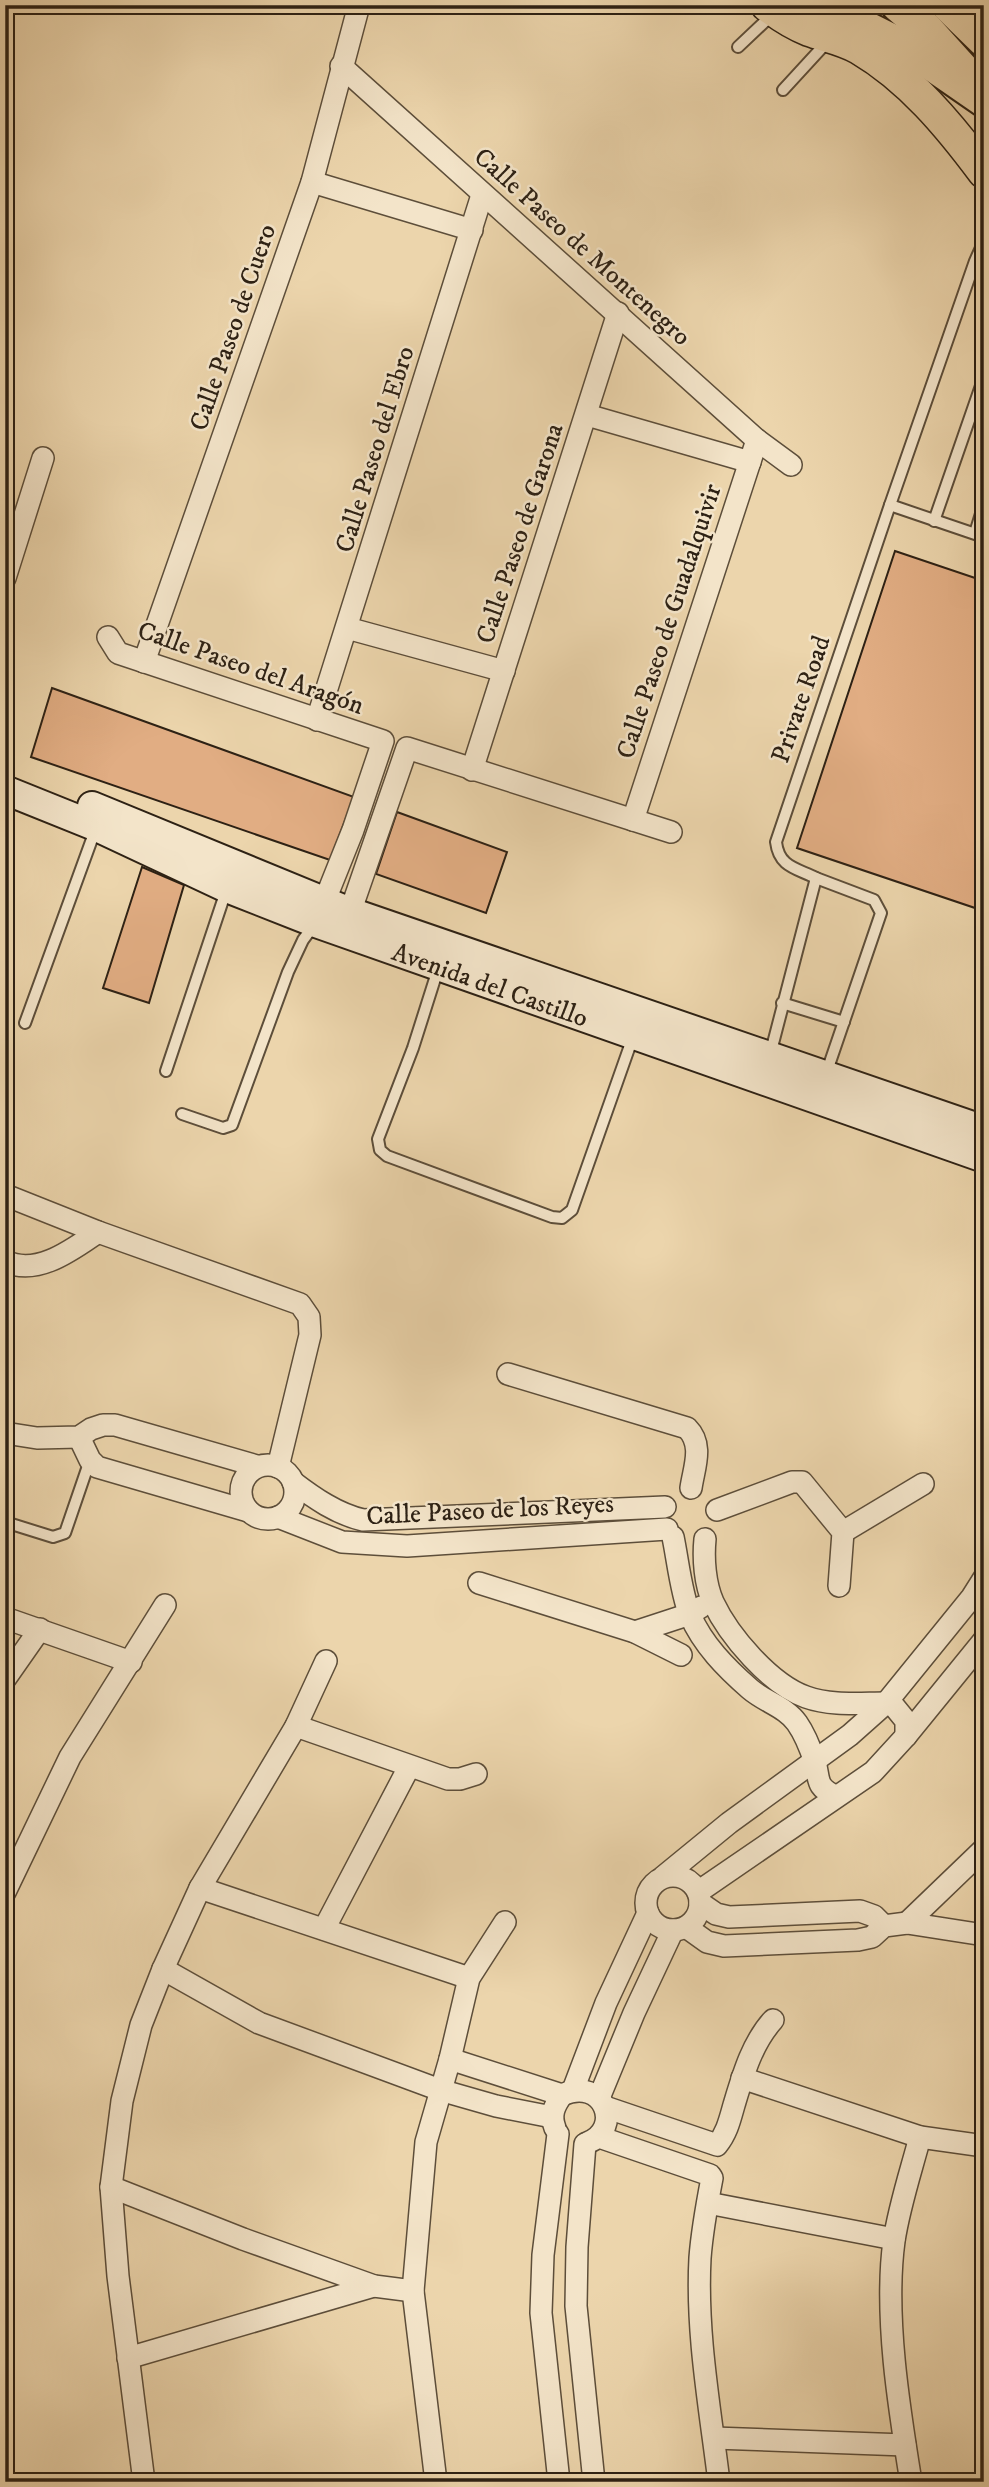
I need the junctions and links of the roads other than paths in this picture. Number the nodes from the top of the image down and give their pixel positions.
1 (359, 5) edge
2 (898, 5) edge
3 (948, 5) edge
4 (800, 28) edge
5 (984, 40) edge
6 (738, 47) dead end
7 (341, 66) junction
8 (783, 90) dead end
9 (984, 92) edge
10 (984, 100) edge
11 (984, 172) edge
12 (312, 182) junction
13 (482, 195) junction
14 (472, 230) junction
15 (984, 241) edge
16 (979, 263) edge
17 (618, 313) junction
18 (984, 377) edge
19 (586, 415) junction
20 (757, 440) junction
21 (43, 458) dead end
22 (750, 462) junction
23 (790, 465) dead end
24 (984, 504) edge
25 (890, 505) junction
26 (934, 521) junction
27 (979, 535) edge
28 (5, 578) edge
29 (347, 628) junction
30 (108, 637) dead end
31 (144, 662) junction
32 (504, 671) junction
33 (317, 720) junction
34 (472, 770) junction
35 (5, 774) edge
36 (371, 776) junction
37 (394, 784) junction
38 (5, 790) edge
39 (100, 819) junction
40 (633, 820) junction
41 (671, 832) dead end
42 (816, 878) junction
43 (227, 888) junction
44 (320, 912) junction
45 (346, 922) junction
46 (442, 956) junction
47 (782, 1003) junction
48 (844, 1022) junction
49 (25, 1023) dead end
50 (638, 1023) junction
51 (766, 1068) junction
52 (166, 1071) dead end
53 (821, 1087) junction
54 (181, 1114) dead end
55 (984, 1129) edge
56 (984, 1158) edge
57 (5, 1195) edge
58 (98, 1232) junction
59 (5, 1261) edge
60 (508, 1374) dead end
61 (5, 1433) edge
62 (79, 1437) junction
63 (90, 1460) junction
64 (276, 1472) junction
65 (923, 1484) dead end
66 (691, 1488) junction
67 (665, 1507) junction
68 (717, 1510) junction
69 (248, 1511) junction
70 (278, 1517) junction
71 (5, 1522) edge
72 (844, 1532) junction
73 (670, 1533) junction
74 (705, 1539) junction
75 (984, 1578) edge
76 (479, 1583) dead end
77 (839, 1586) dead end
78 (713, 1601) junction
79 (165, 1605) dead end
80 (690, 1614) junction
81 (5, 1618) edge
82 (40, 1629) junction
83 (635, 1632) junction
84 (984, 1640) edge
85 (681, 1655) dead end
86 (326, 1661) dead end
87 (131, 1662) junction
88 (5, 1679) edge
89 (886, 1703) junction
90 (296, 1726) junction
91 (906, 1736) junction
92 (815, 1763) junction
93 (409, 1767) junction
94 (476, 1774) dead end
95 (835, 1796) junction
96 (984, 1849) edge
97 (663, 1877) junction
98 (200, 1888) junction
99 (5, 1892) edge
100 (699, 1898) junction
101 (648, 1913) junction
102 (505, 1922) dead end
103 (907, 1923) junction
104 (884, 1926) junction
105 (680, 1928) junction
106 (324, 1929) junction
107 (984, 1935) edge
108 (163, 1969) junction
109 (469, 1978) junction
110 (772, 2020) dead end
111 (450, 2059) junction
112 (742, 2078) junction
113 (440, 2091) junction
114 (568, 2093) junction
115 (602, 2103) junction
116 (555, 2126) junction
117 (919, 2137) junction
118 (592, 2140) junction
119 (984, 2146) edge
120 (111, 2187) junction
121 (708, 2203) junction
122 (894, 2239) junction
123 (374, 2286) junction
124 (413, 2291) junction
125 (128, 2358) junction
126 (714, 2438) junction
127 (905, 2445) junction
128 (144, 2482) edge
129 (436, 2482) edge
130 (559, 2482) edge
131 (594, 2482) edge
132 (719, 2482) edge
133 (911, 2482) edge

1 - 7 street, Calle Paseo de Cuero
2 - 9 highway
3 - 5 highway
4 - 6 lane
4 - 8 lane
4 - 10 highway
4 - 11 main road
7 - 12 street, Calle Paseo de Cuero
7 - 13 street, Calle Paseo de Montenegro
12 - 14 street
12 - 31 street, Calle Paseo de Cuero
13 - 14 street, Calle Paseo del Ebro
13 - 17 street, Calle Paseo de Montenegro
14 - 29 street, Calle Paseo del Ebro
15 - 16 lane, Private Road
16 - 25 lane, Private Road
17 - 19 street, Calle Paseo de Garona
17 - 20 street, Calle Paseo de Montenegro
18 - 26 lane
19 - 22 street
19 - 32 street, Calle Paseo de Garona
20 - 22 street, Calle Paseo de Guadalquivir
20 - 23 street, Calle Paseo de Montenegro
21 - 28 street
22 - 40 street, Calle Paseo de Guadalquivir
24 - 27 lane
25 - 26 lane
25 - 42 lane, Private Road
26 - 27 lane
29 - 32 street
29 - 33 street, Calle Paseo del Ebro
30 - 31 street, Calle Paseo del Aragón
31 - 33 street, Calle Paseo del Aragón
32 - 34 street, Calle Paseo de Garona
33 - 36 street, Calle Paseo del Aragón
34 - 37 street
34 - 40 street
35 - 39 main road, Avenida del Castillo
36 - 37 street
36 - 44 street
37 - 45 street
38 - 39 main road, Avenida del Castillo
39 - 43 main road, Avenida del Castillo
39 - 44 main road, Avenida del Castillo
39 - 49 lane
40 - 41 street
42 - 47 lane
42 - 48 lane, Private Road
43 - 44 main road, Avenida del Castillo
43 - 52 lane
44 - 45 main road, Avenida del Castillo
44 - 54 lane
45 - 46 main road, Avenida del Castillo
46 - 50 main road, Avenida del Castillo
46 - 50 lane
47 - 48 lane
47 - 51 lane
48 - 53 lane, Private Road
50 - 51 main road, Avenida del Castillo
51 - 53 main road, Avenida del Castillo
53 - 55 main road, Avenida del Castillo
53 - 56 main road, Avenida del Castillo
57 - 58 street
58 - 59 street
58 - 64 street
60 - 66 street
61 - 62 street, Calle Paseo de los Reyes
62 - 63 street
62 - 64 street, Calle Paseo de los Reyes
63 - 69 street
63 - 71 lane
64 - 67 street, Calle Paseo de los Reyes
64 - 69 street
64 - 70 street
65 - 72 street
66 - 67 street
66 - 68 street
67 - 73 street
68 - 72 street
68 - 74 street
69 - 70 street
70 - 73 street, Calle Paseo de los Reyes
72 - 77 street
73 - 74 street
73 - 80 street
74 - 78 street
75 - 89 street
76 - 83 street
78 - 80 street
78 - 89 street
79 - 87 street
80 - 83 street
80 - 92 street
81 - 82 street
82 - 87 street
82 - 88 street
83 - 85 street
84 - 91 street
86 - 90 street
87 - 99 street
89 - 91 street
89 - 92 street
90 - 93 street
90 - 98 street
91 - 95 street
92 - 95 street
92 - 97 street
93 - 94 street
93 - 106 street
95 - 100 street
96 - 103 street
97 - 100 street
97 - 101 street
98 - 106 street
98 - 108 street
100 - 104 street
100 - 105 street
101 - 105 street
101 - 114 street
102 - 109 street
103 - 104 street
103 - 107 street
104 - 105 street
105 - 115 street
106 - 109 street
108 - 113 street
108 - 120 street
109 - 111 street
110 - 112 street
111 - 113 street
111 - 114 street
112 - 115 street
112 - 117 street
113 - 116 street
113 - 124 street
114 - 115 street
114 - 116 street
115 - 118 street
116 - 118 street
116 - 130 street
117 - 119 street
117 - 122 street
118 - 121 street
118 - 131 street
120 - 123 street
120 - 125 street
121 - 122 street
121 - 126 street
122 - 127 street
123 - 124 street
123 - 125 street
124 - 129 street
125 - 128 street
126 - 127 street
126 - 132 street
127 - 133 street

